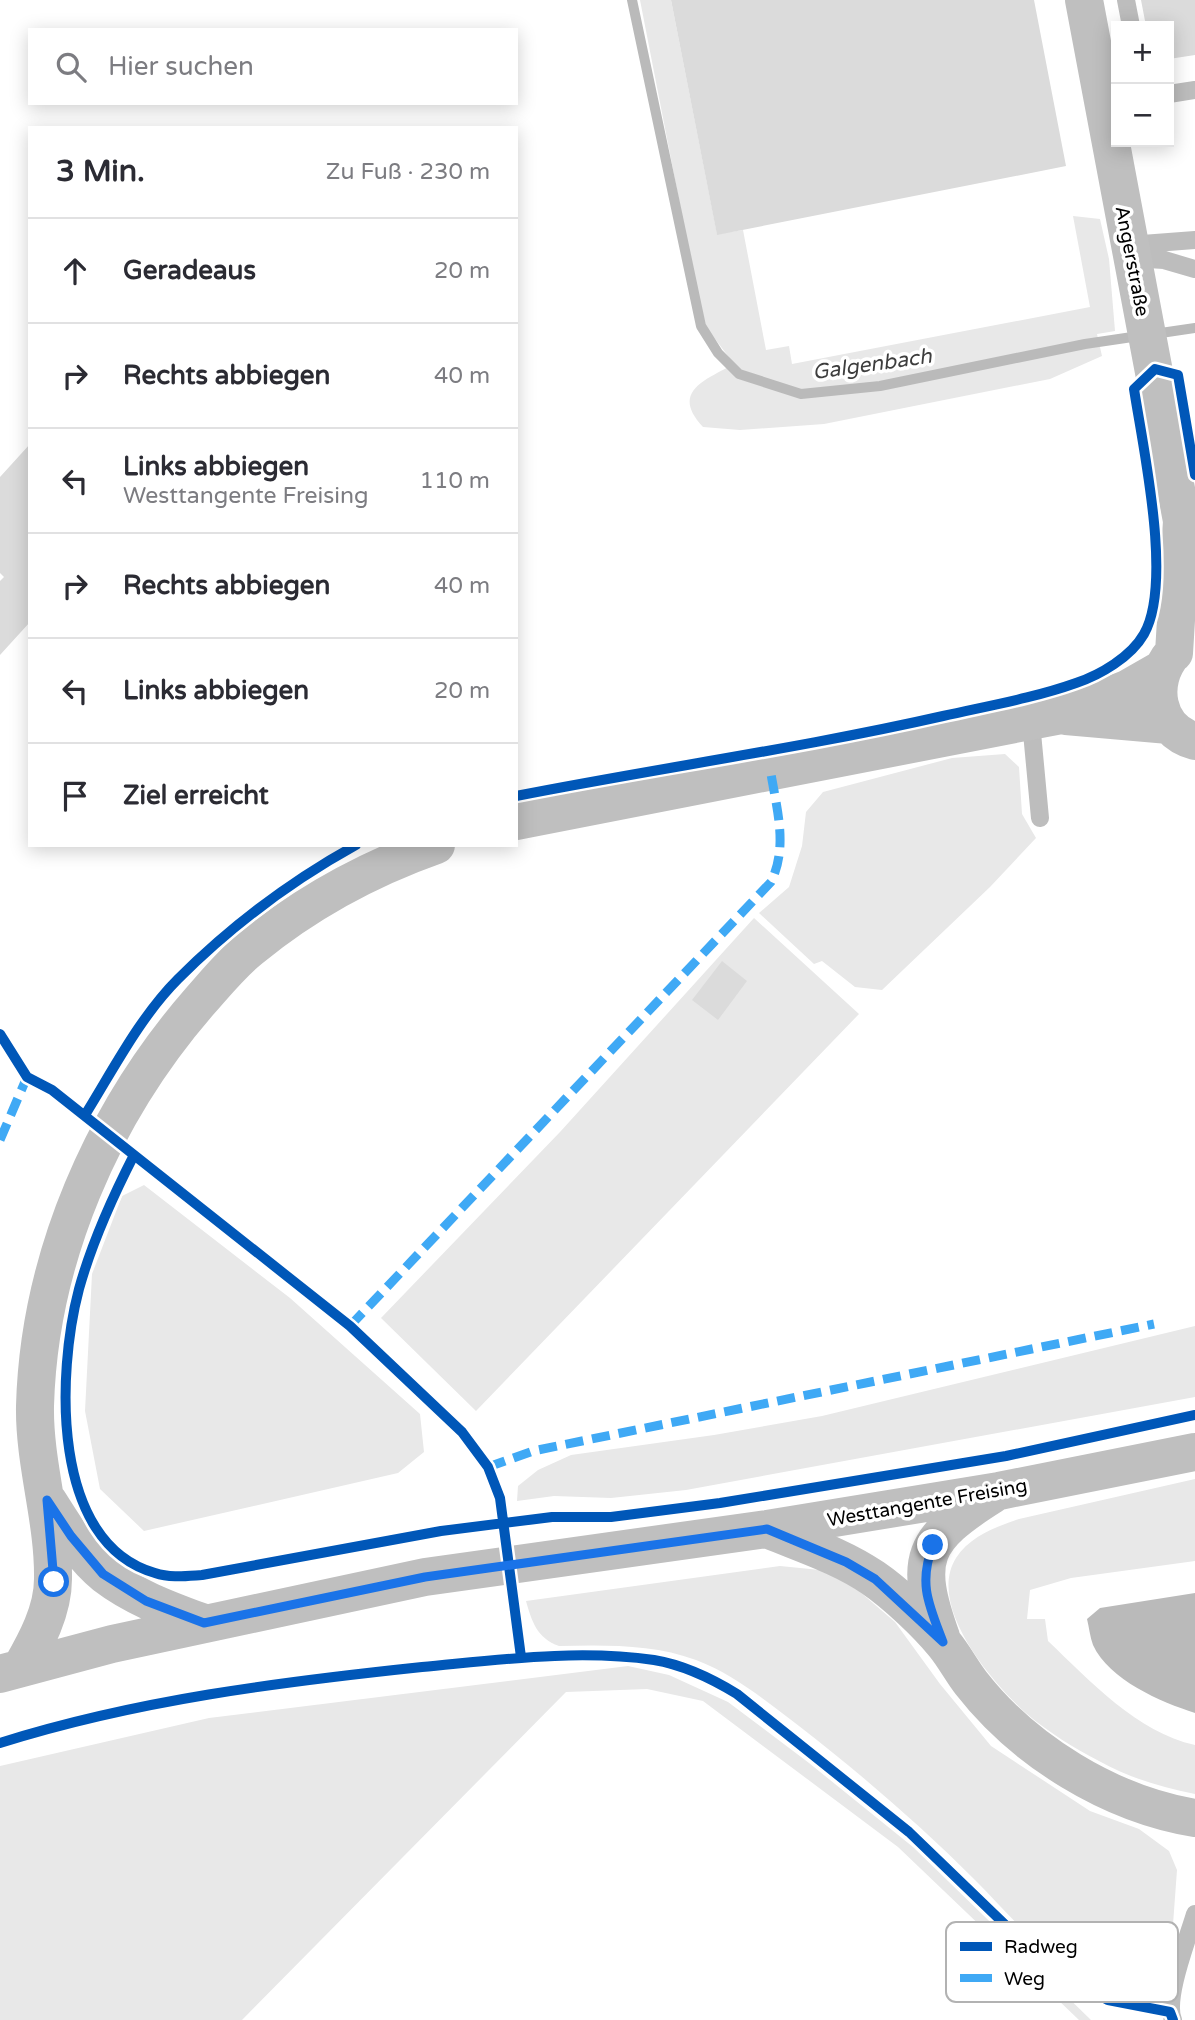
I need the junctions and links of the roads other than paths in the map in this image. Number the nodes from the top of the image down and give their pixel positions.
1 (1084, 0) edge
2 (1126, 0) edge
3 (1130, 21) edge
4 (1195, 90) edge
5 (1174, 93) edge
6 (1195, 240) edge
7 (1133, 261) junction
8 (1195, 269) edge
9 (1188, 535) edge
10 (1177, 654) edge
11 (1046, 718) junction
12 (1187, 739) edge
13 (1040, 818) dead end
14 (518, 821) edge
15 (430, 847) edge
16 (1195, 1452) edge
17 (999, 1491) junction
18 (47, 1500) junction
19 (767, 1529) junction
20 (204, 1623) junction
21 (943, 1642) junction
22 (10, 1671) edge
23 (1195, 1818) edge
24 (1195, 1914) edge
25 (1178, 1986) edge

1 - 7 main road, Angerstraße
2 - 3 lane
4 - 5 lane
6 - 7 lane
7 - 8 lane
7 - 9 main road, Angerstraße
9 - 10 main road, Angerstraße
10 - 11 main road
10 - 12 main road, Angerstraße
11 - 12 main road
11 - 13 lane
11 - 14 main road
15 - 18 main road
16 - 17 main road, Westtangente Freising
17 - 19 main road, Westtangente Freising
17 - 21 main road
18 - 20 main road
18 - 22 main road
19 - 20 main road, Westtangente Freising
19 - 21 main road
20 - 22 main road, Westtangente Freising
21 - 23 main road
24 - 25 lane

